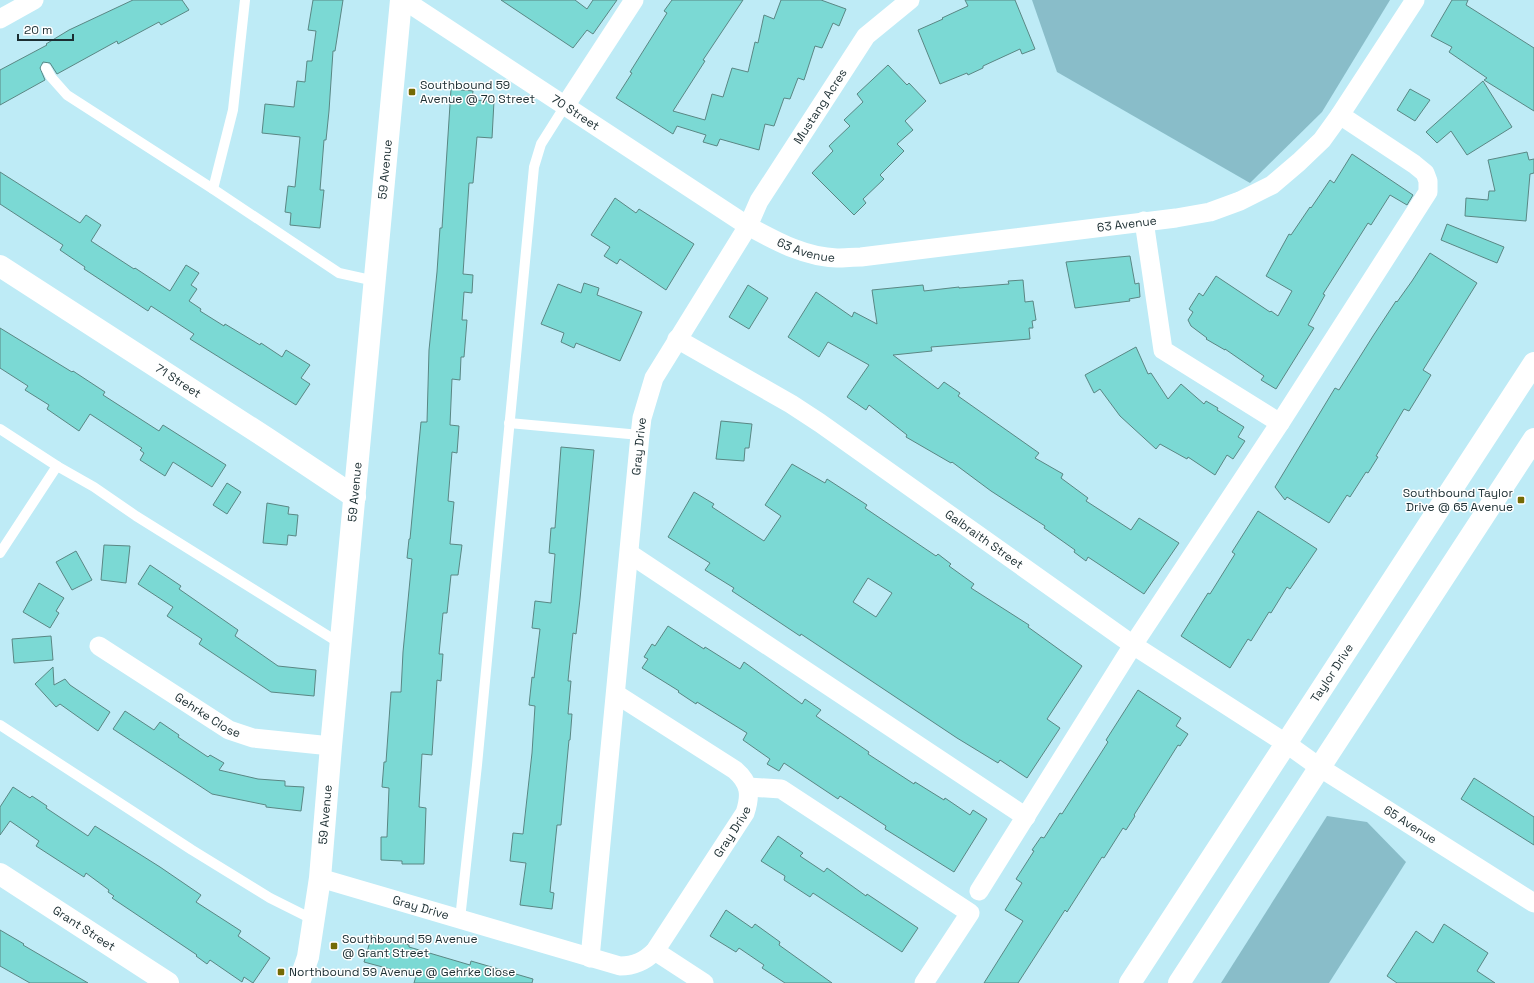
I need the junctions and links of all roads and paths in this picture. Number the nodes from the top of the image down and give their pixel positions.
1 (34, 0) edge
2 (245, 0) edge
3 (402, 0) edge
4 (634, 0) edge
5 (910, 0) edge
6 (1415, 0) edge
7 (0, 19) edge
8 (46, 68) dead end
9 (565, 106) junction
10 (1340, 115) junction
11 (213, 189) junction
12 (1144, 221) junction
13 (748, 226) junction
14 (0, 266) edge
15 (375, 281) junction
16 (677, 339) junction
17 (1534, 364) edge
18 (509, 423) junction
19 (1280, 423) junction
20 (0, 429) edge
21 (640, 435) junction
22 (1534, 439) edge
23 (57, 466) junction
24 (354, 497) junction
25 (0, 553) edge
26 (630, 554) junction
27 (341, 644) junction
28 (1133, 645) junction
29 (98, 646) dead end
30 (616, 694) junction
31 (0, 725) edge
32 (1287, 744) junction
33 (331, 746) junction
34 (1319, 767) junction
35 (748, 788) junction
36 (1026, 817) junction
37 (0, 874) edge
38 (320, 878) junction
39 (979, 891) dead end
40 (1534, 904) edge
41 (460, 919) junction
42 (314, 920) junction
43 (656, 951) junction
44 (590, 958) junction
45 (168, 983) edge
46 (300, 983) edge
47 (704, 983) edge
48 (924, 983) edge
49 (1130, 983) edge
50 (1179, 983) edge

1 - 7 street
2 - 11 lane
3 - 9 street, 70 Street
3 - 15 street, 59 Avenue
4 - 9 street
5 - 13 street, Mustang Acres
6 - 10 street, 63 Avenue
8 - 11 lane
9 - 13 street, 70 Street
9 - 18 lane
10 - 12 street, 63 Avenue
10 - 19 street
11 - 15 lane
12 - 13 street, 63 Avenue
12 - 19 street
13 - 16 street, Gray Drive
14 - 24 street, 71 Street
15 - 24 street, 59 Avenue
16 - 21 street, Gray Drive
16 - 28 street, Galbraith Street
17 - 32 street, Taylor Drive
18 - 21 lane
18 - 41 lane
19 - 28 street
20 - 23 lane
21 - 26 street, Gray Drive
22 - 34 street
23 - 25 lane
23 - 27 lane
24 - 27 street, 59 Avenue
26 - 30 street, Gray Drive
26 - 36 street
27 - 33 street, 59 Avenue
28 - 32 street, Galbraith Street
28 - 36 street
29 - 33 street, Gehrke Close
30 - 35 street, Gray Drive
30 - 44 street, Gray Drive
31 - 42 lane
32 - 34 street, 65 Avenue
32 - 49 street, Taylor Drive
33 - 38 street, 59 Avenue
34 - 40 street, 65 Avenue
34 - 50 street
35 - 43 street, Gray Drive
35 - 48 street
36 - 39 street
37 - 45 street, Grant Street
38 - 41 street, Gray Drive
38 - 42 street, 59 Avenue
41 - 44 street, Gray Drive
42 - 46 street, 59 Avenue
43 - 44 street, Gray Drive
43 - 47 street

